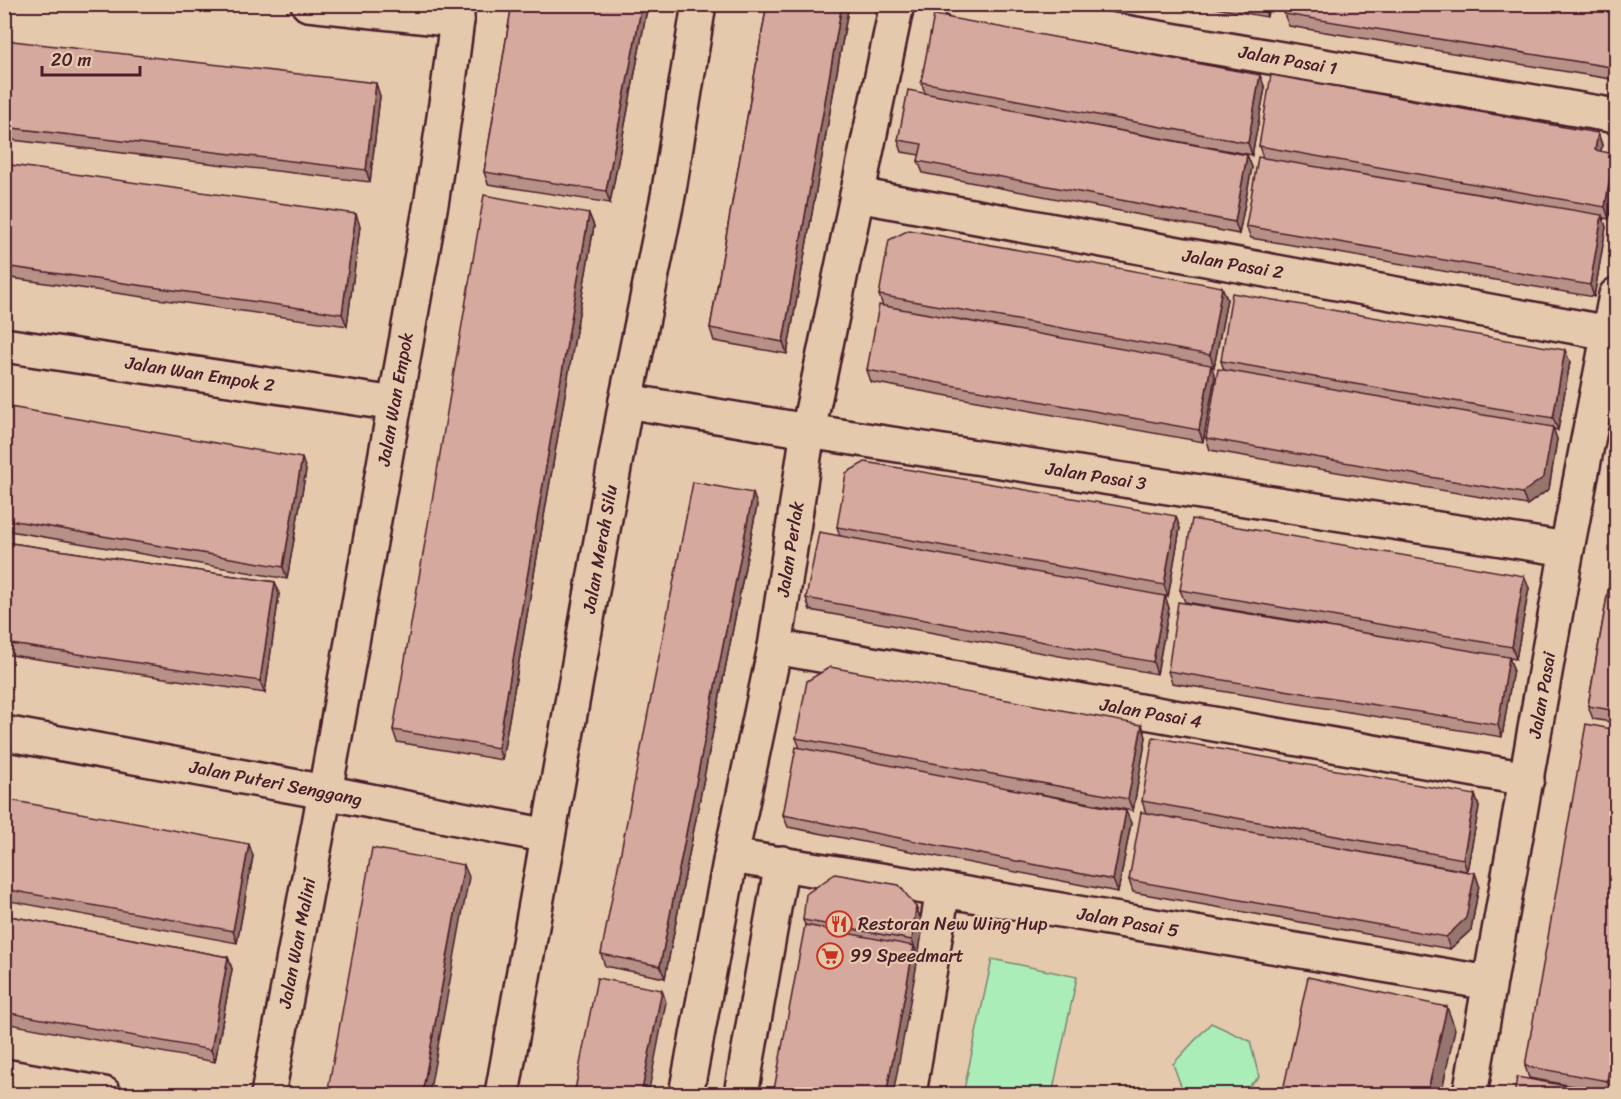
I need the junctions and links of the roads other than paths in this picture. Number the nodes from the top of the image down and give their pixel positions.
1 (308, 4) edge
2 (699, 4) edge
3 (897, 4) edge
4 (960, 4) edge
5 (457, 12) edge
6 (1617, 116) edge
7 (857, 195) junction
8 (1617, 295) edge
9 (1609, 333) junction
10 (4, 345) edge
11 (626, 401) junction
12 (395, 404) junction
13 (808, 431) junction
14 (1567, 549) junction
15 (775, 647) junction
16 (4, 733) edge
17 (1527, 779) junction
18 (325, 792) junction
19 (548, 836) junction
20 (731, 856) junction
21 (782, 863) junction
22 (943, 890) junction
23 (1489, 983) junction
24 (4, 1076) edge
25 (104, 1095) edge
26 (268, 1095) edge
27 (502, 1095) edge
28 (686, 1095) edge
29 (741, 1095) edge
30 (909, 1095) edge
31 (1470, 1095) edge

1 - 5 street
2 - 11 street, Jalan Merah Silu
3 - 7 street, Jalan Perlak
4 - 6 street, Jalan Pasai 1
5 - 12 street, Jalan Wan Empok
7 - 9 street, Jalan Pasai 2
7 - 13 street, Jalan Perlak
8 - 9 street, Jalan Pasai
9 - 14 street, Jalan Pasai
10 - 12 street, Jalan Wan Empok 2
11 - 13 street, Jalan Pasai 3
11 - 19 street, Jalan Merah Silu
12 - 18 street, Jalan Wan Empok
13 - 14 street, Jalan Pasai 3
13 - 15 street, Jalan Perlak
14 - 17 street, Jalan Pasai
15 - 17 street, Jalan Pasai 4
15 - 20 street, Jalan Perlak
16 - 18 street, Jalan Puteri Senggang
17 - 23 street, Jalan Pasai
18 - 19 street, Jalan Puteri Senggang
18 - 26 street, Jalan Wan Malini
19 - 27 street, Jalan Merah Silu
20 - 21 street, Jalan Pasai 5
20 - 28 street, Jalan Perlak
21 - 22 street, Jalan Pasai 5
21 - 29 street
22 - 23 street, Jalan Pasai 5
22 - 30 street
23 - 31 street, Jalan Pasai
24 - 25 street

